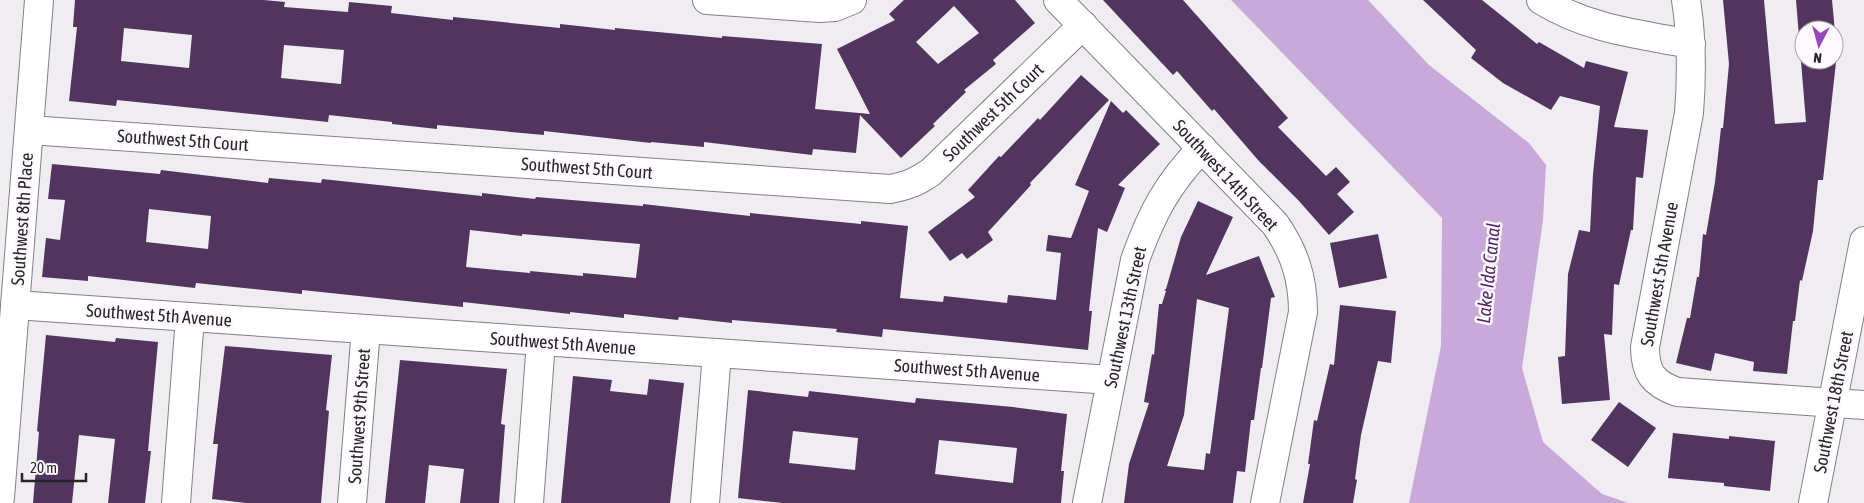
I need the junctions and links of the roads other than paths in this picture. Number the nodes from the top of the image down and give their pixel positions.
1 (39, 0) edge
2 (707, 0) edge
3 (852, 0) edge
4 (1058, 0) edge
5 (1540, 0) edge
6 (1686, 0) edge
7 (1082, 25) junction
8 (1691, 44) junction
9 (29, 130) junction
10 (1202, 148) junction
11 (1864, 241) edge
12 (15, 305) junction
13 (190, 317) junction
14 (366, 329) junction
15 (541, 341) junction
16 (717, 353) junction
17 (1111, 380) junction
18 (1833, 403) junction
19 (1864, 406) edge
20 (0, 498) edge
21 (176, 503) edge
22 (352, 503) edge
23 (529, 503) edge
24 (705, 503) edge
25 (1087, 503) edge
26 (1265, 503) edge
27 (1814, 503) edge

1 - 9 street, Southwest 8th Place
2 - 3 street
4 - 7 street, Southwest 14th Street
5 - 8 street
6 - 8 street, Southwest 5th Avenue
7 - 9 street, Southwest 5th Court
7 - 10 street, Southwest 14th Street
8 - 18 street, Southwest 5th Avenue
9 - 12 street, Southwest 8th Place
10 - 17 street, Southwest 13th Street
10 - 26 street, Southwest 14th Street
11 - 18 street, Southwest 18th Street
12 - 13 street, Southwest 5th Avenue
12 - 20 street, Southwest 8th Place
13 - 14 street, Southwest 5th Avenue
13 - 21 street
14 - 15 street, Southwest 5th Avenue
14 - 22 street, Southwest 9th Street
15 - 16 street, Southwest 5th Avenue
15 - 23 street
16 - 17 street, Southwest 5th Avenue
16 - 24 street
17 - 25 street, Southwest 13th Street
18 - 19 street, Southwest 5th Avenue
18 - 27 street, Southwest 18th Street

